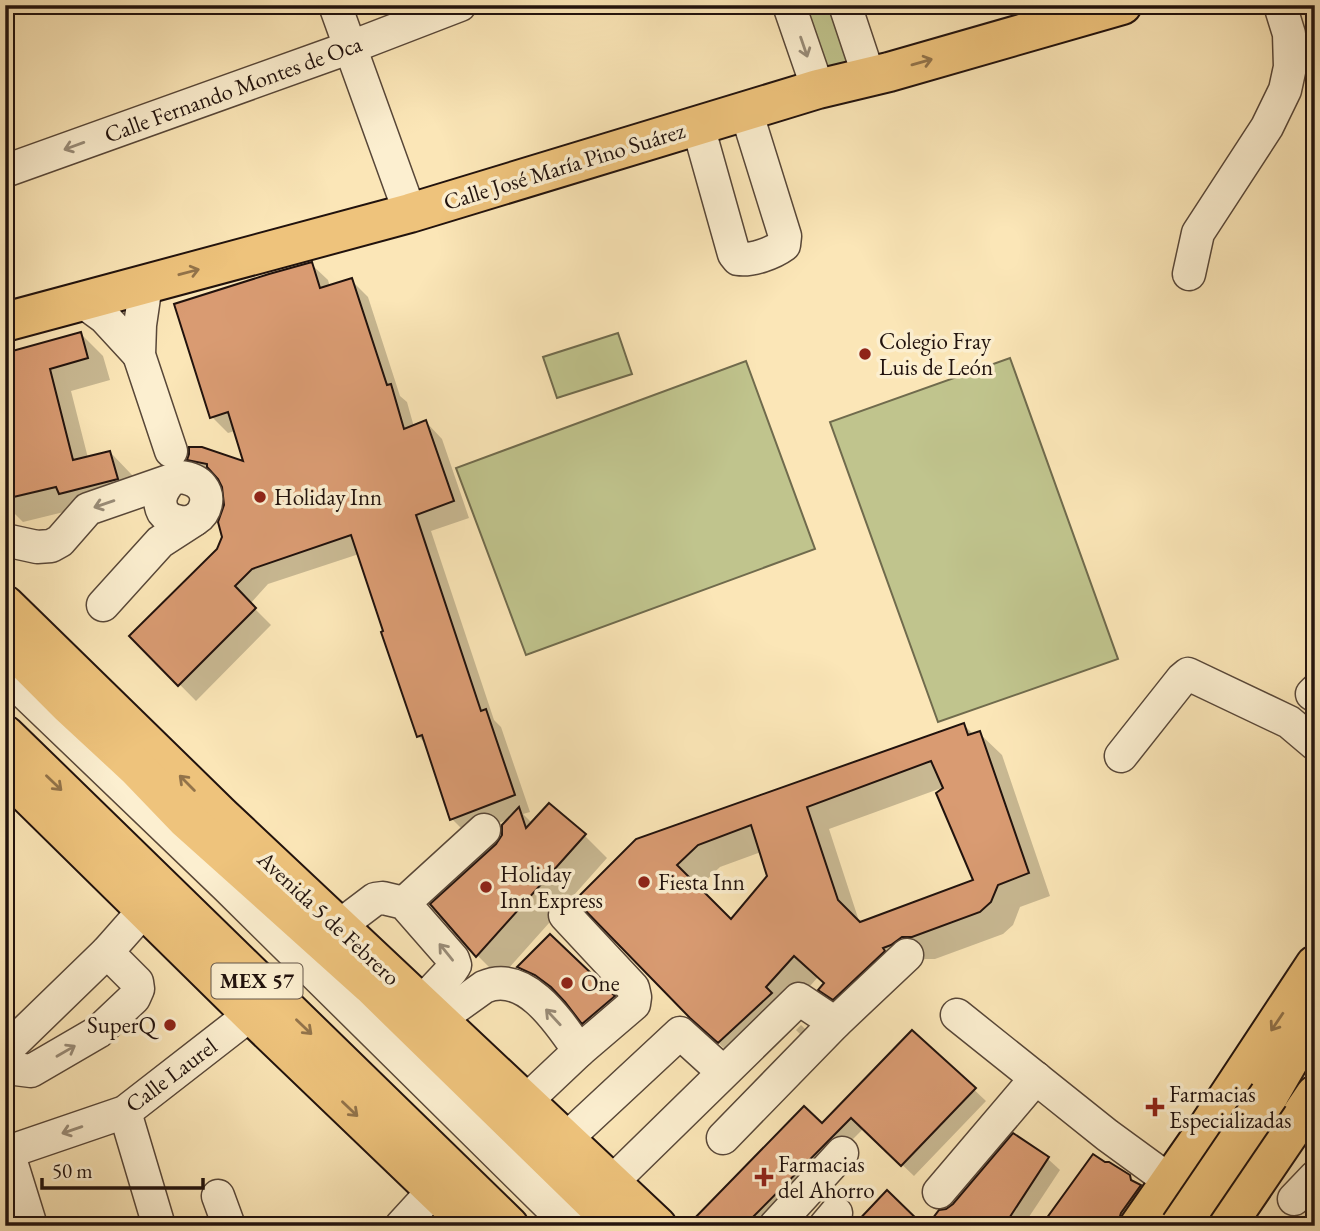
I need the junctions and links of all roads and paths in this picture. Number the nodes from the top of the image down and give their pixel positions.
1 (335, 5) edge
2 (460, 5) edge
3 (789, 5) edge
4 (845, 5) edge
5 (1122, 5) edge
6 (1280, 5) edge
7 (351, 47) junction
8 (869, 77) junction
9 (818, 89) junction
10 (746, 111) junction
11 (698, 126) junction
12 (5, 171) edge
13 (410, 213) junction
14 (1189, 274) dead end
15 (146, 284) junction
16 (82, 301) junction
17 (5, 321) edge
18 (139, 355) junction
19 (174, 469) junction
20 (5, 540) edge
21 (103, 604) dead end
22 (9, 621) edge
23 (5, 674) edge
24 (5, 692) edge
25 (5, 735) edge
26 (1315, 744) edge
27 (1121, 756) dead end
28 (5, 772) edge
29 (187, 819) junction
30 (484, 830) dead end
31 (130, 858) junction
32 (276, 868) junction
33 (404, 903) junction
34 (145, 909) junction
35 (565, 915) dead end
36 (338, 927) junction
37 (107, 952) junction
38 (907, 955) dead end
39 (1315, 965) edge
40 (244, 1007) junction
41 (957, 1015) dead end
42 (435, 1018) junction
43 (835, 1023) junction
44 (1308, 1027) edge
45 (5, 1051) edge
46 (579, 1051) junction
47 (5, 1062) edge
48 (723, 1072) junction
49 (1036, 1078) junction
50 (1315, 1095) edge
51 (125, 1112) junction
52 (543, 1125) junction
53 (1206, 1130) junction
54 (723, 1138) dead end
55 (7, 1152) edge
56 (1276, 1152) junction
57 (842, 1153) dead end
58 (1170, 1181) junction
59 (611, 1183) junction
60 (434, 1190) junction
61 (939, 1192) dead end
62 (218, 1196) dead end
63 (31, 1226) edge
64 (159, 1226) edge
65 (229, 1226) edge
66 (401, 1226) edge
67 (472, 1226) edge
68 (509, 1226) edge
69 (541, 1226) edge
70 (570, 1226) edge
71 (618, 1226) edge
72 (629, 1226) edge
73 (657, 1226) edge
74 (775, 1226) edge
75 (1139, 1226) edge
76 (1180, 1226) edge
77 (1226, 1226) edge

1 - 7 street
2 - 7 street, Calle Fernando Montes de Oca
3 -> 9 street
4 - 8 street
8 -> 5 main road, Calle José María Pino Suárez
6 - 14 street
7 -> 12 street, Calle Fernando Montes de Oca
7 - 13 street
8 - 9 main road, Calle José María Pino Suárez
9 - 10 main road, Calle José María Pino Suárez
10 - 11 main road, Calle José María Pino Suárez
10 - 11 street
11 - 13 main road, Calle José María Pino Suárez
15 -> 13 main road, Calle José María Pino Suárez
15 - 16 main road, Calle José María Pino Suárez
15 - 18 street
16 - 17 main road, Calle José María Pino Suárez
16 - 18 street
18 - 19 street
19 -> 20 street
19 - 21 street
22 - 29 main road, Avenida 5 de Febrero / MEX 57
32 -> 22 main road, Avenida 5 de Febrero
23 - 70 street
24 - 69 street
25 -> 31 main road, MEX 57
26 - 27 street
28 - 34 main road
29 - 32 main road
29 - 71 main road, Avenida 5 de Febrero / MEX 57
30 - 33 street
31 - 40 main road
31 -> 68 main road, MEX 57
32 - 36 main road, Avenida 5 de Febrero
33 - 36 street
42 -> 33 street
34 - 37 street
34 - 40 main road
35 - 46 street
36 - 42 main road, Avenida 5 de Febrero
37 - 45 street
47 -> 37 street
38 - 43 street
39 -> 53 main road
40 - 51 street, Calle Laurel
40 -> 60 main road
41 - 49 street
46 -> 42 street
42 - 52 main road, Avenida 5 de Febrero
43 - 48 street
43 - 54 street
44 - 76 main road, bridge
46 - 52 street
48 - 52 street
48 - 59 street
49 - 58 street
49 - 61 street
50 - 56 main road
51 -> 55 street, Calle Laurel
51 - 64 street
52 - 59 main road, Avenida 5 de Febrero
52 - 72 main road
53 - 56 main road
53 - 58 main road
55 - 63 street
56 - 77 main road
57 - 74 street
58 - 75 main road
59 - 73 main road, Avenida 5 de Febrero
60 - 66 street
60 - 67 main road
62 - 65 street

